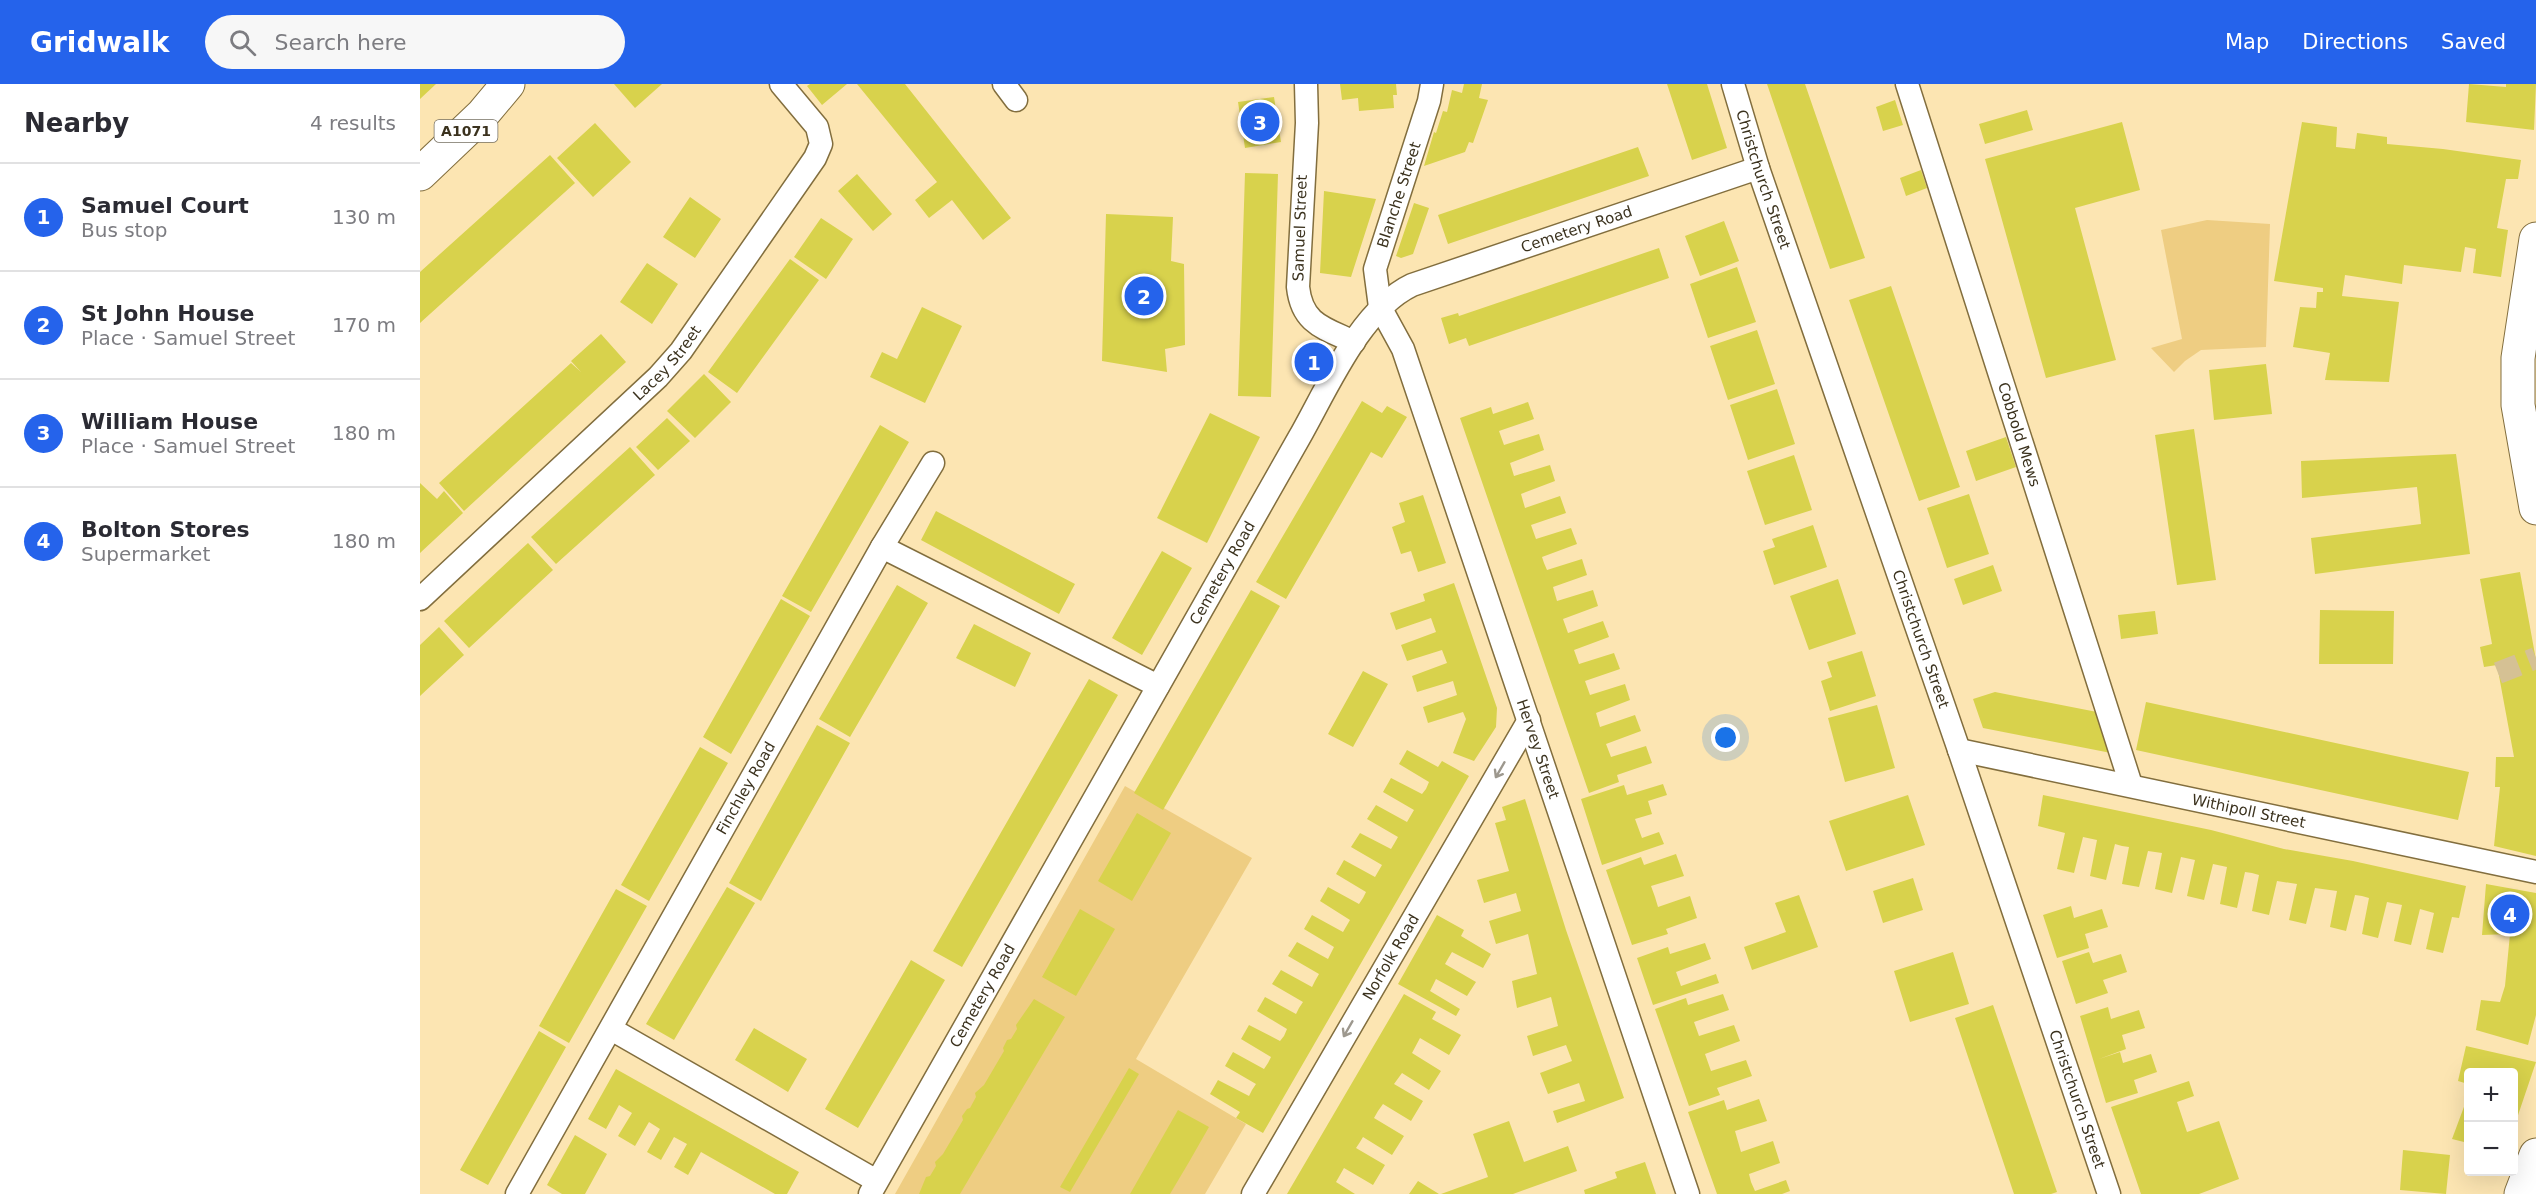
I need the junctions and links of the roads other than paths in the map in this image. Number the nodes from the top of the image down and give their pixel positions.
1 (508, 84) edge
2 (781, 84) edge
3 (1306, 84) edge
4 (1432, 84) edge
5 (1733, 84) edge
6 (1907, 84) edge
7 (1758, 168) junction
8 (420, 174) edge
9 (2536, 239) edge
10 (1380, 307) junction
11 (1354, 342) junction
12 (933, 463) dead end
13 (2536, 508) edge
14 (882, 547) junction
15 (420, 599) edge
16 (1158, 686) junction
17 (1529, 720) junction
18 (1959, 750) junction
19 (2131, 785) junction
20 (2536, 872) edge
21 (610, 1029) junction
22 (2536, 1155) edge
23 (873, 1187) edge
24 (517, 1194) edge
25 (1253, 1194) edge
26 (1688, 1194) edge
27 (2109, 1194) edge
28 (2521, 1194) edge

1 - 8 main road, A1071
2 - 15 street, Lacey Street
3 - 11 street, Samuel Street
4 - 10 street, Blanche Street
5 - 7 street, Christchurch Street
6 - 19 street, Cobbold Mews
7 - 10 street, Cemetery Road
7 - 18 street, Christchurch Street
9 - 13 main road
10 - 11 street, Cemetery Road
10 - 17 street, Hervey Street
11 - 16 street, Cemetery Road
12 - 14 street, Finchley Road
14 - 16 street
14 - 21 street, Finchley Road
16 - 23 street, Cemetery Road
17 -> 25 street, Norfolk Road
17 - 26 street, Hervey Street
18 - 19 street, Withipoll Street
18 - 27 street, Christchurch Street
19 - 20 street, Withipoll Street
21 - 23 street
21 - 24 street, Finchley Road
22 - 28 main road

